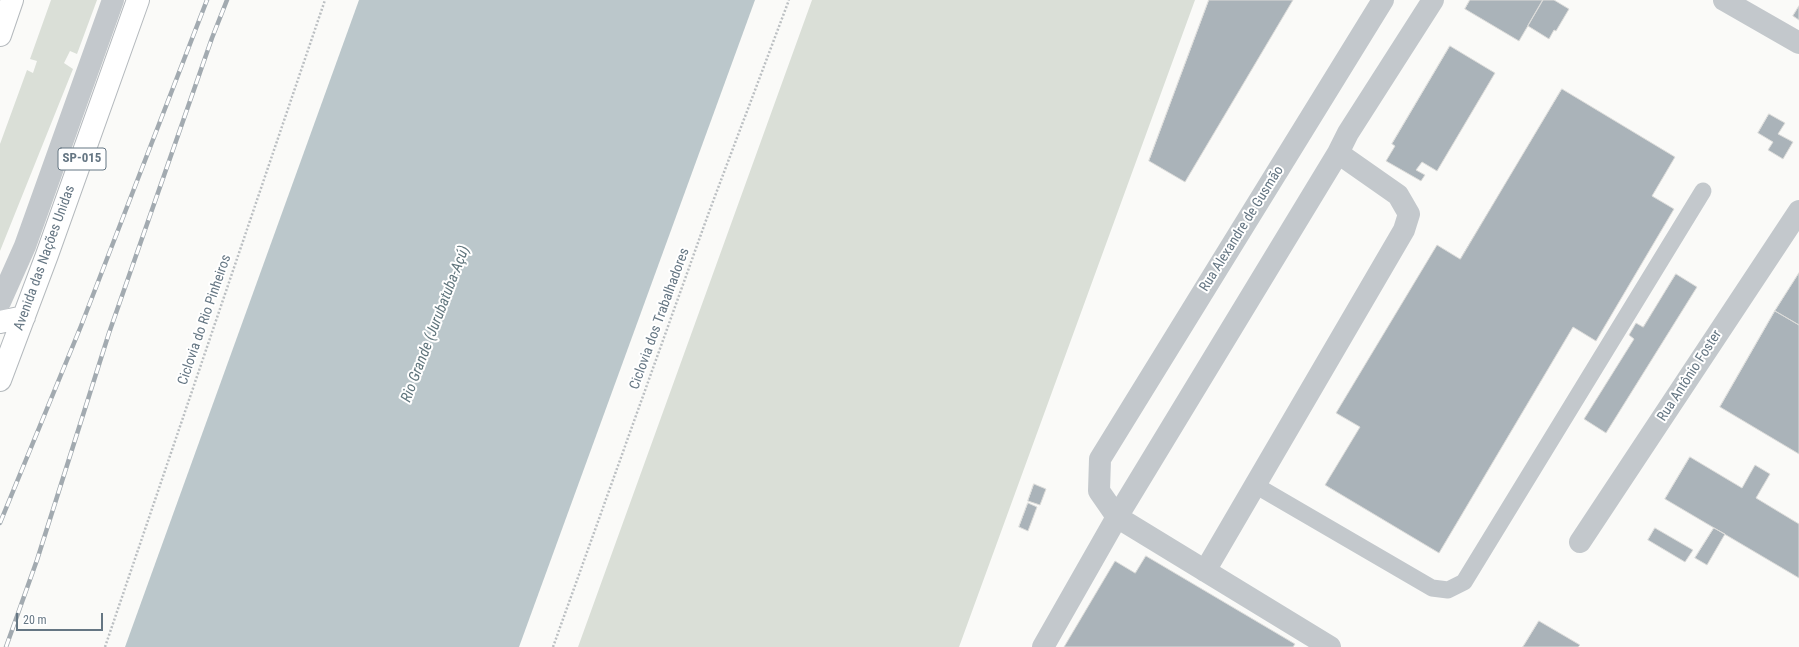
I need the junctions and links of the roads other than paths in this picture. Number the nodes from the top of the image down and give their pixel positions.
1 (12, 0) edge
2 (113, 0) edge
3 (138, 0) edge
4 (1383, 0) edge
5 (1433, 0) edge
6 (1724, 0) edge
7 (0, 35) edge
8 (1799, 43) edge
9 (1338, 154) junction
10 (1703, 191) dead end
11 (1799, 211) edge
12 (0, 302) edge
13 (24, 317) junction
14 (0, 322) edge
15 (0, 380) edge
16 (1255, 485) junction
17 (1117, 517) junction
18 (1580, 542) dead end
19 (1205, 571) junction
20 (1043, 647) edge
21 (1330, 647) edge

1 - 7 highway
2 - 12 street
3 - 13 highway, Avenida das Nações Unidas / SP-015
4 - 17 street, Rua Alexandre de Gusmão
5 - 9 street
6 - 8 street
9 - 16 street
9 - 17 street
10 - 16 lane
11 - 18 street, Rua Antônio Foster
13 - 14 highway
13 - 15 highway, Avenida das Nações Unidas / SP-015
16 - 19 street
17 - 19 street
17 - 20 street
19 - 21 street

